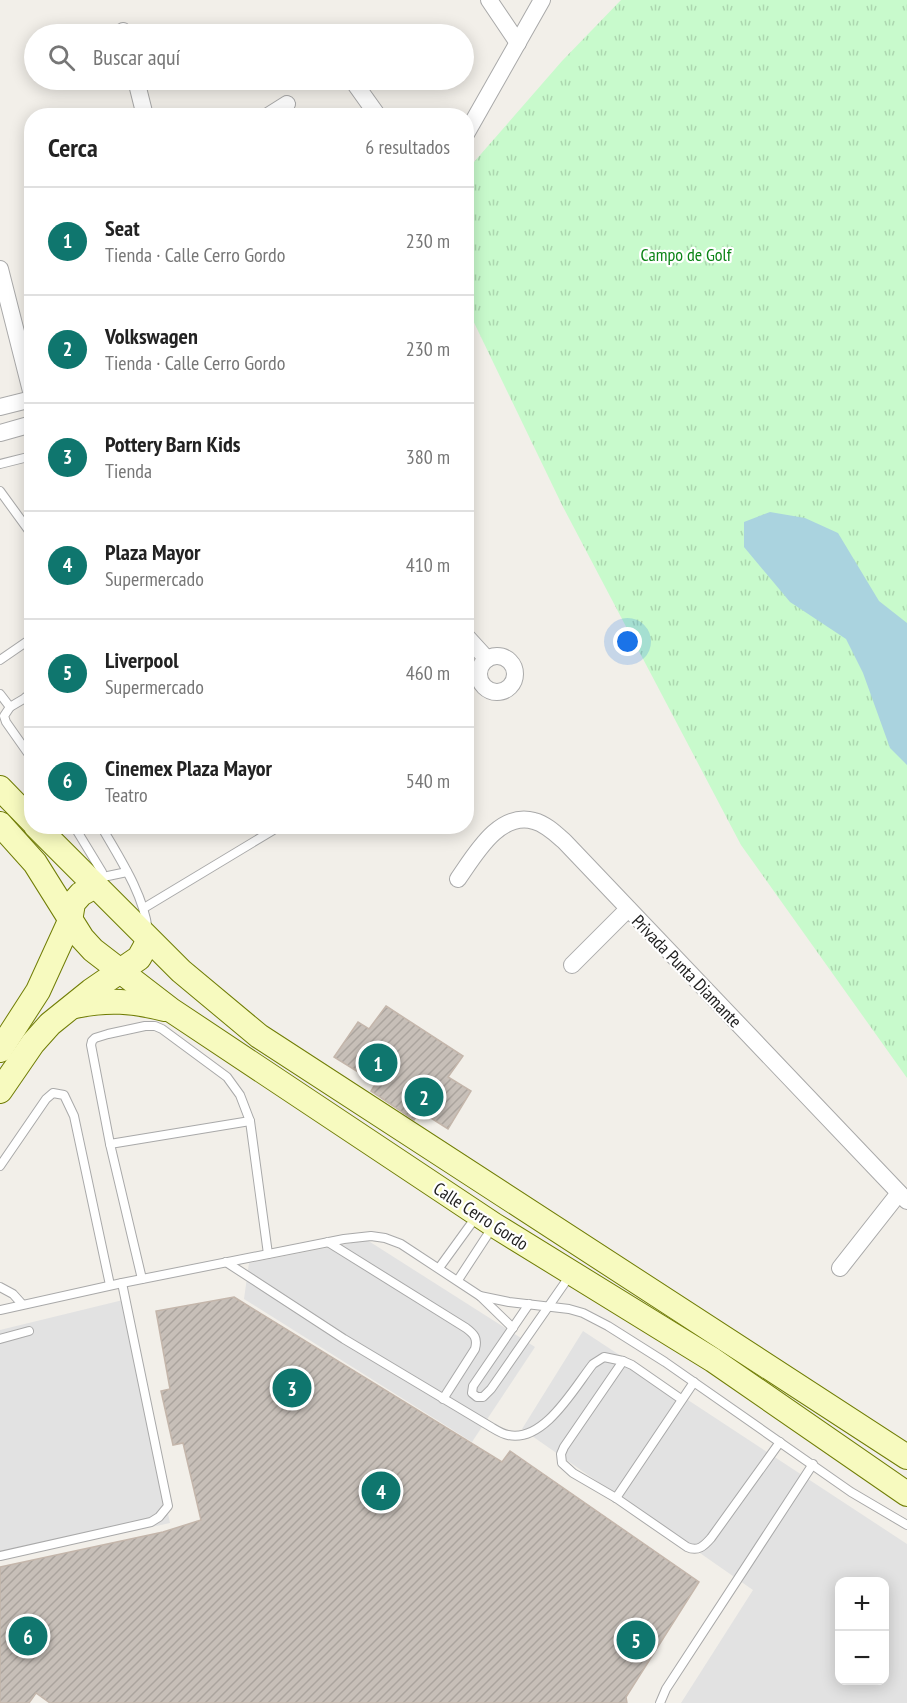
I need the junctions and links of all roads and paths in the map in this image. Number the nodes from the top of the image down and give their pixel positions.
1 (489, 0) edge
2 (542, 0) edge
3 (518, 43) junction
4 (138, 90) edge
5 (359, 90) edge
6 (287, 104) dead end
7 (143, 108) edge
8 (281, 108) edge
9 (372, 108) edge
10 (474, 120) edge
11 (0, 269) edge
12 (24, 365) edge
13 (24, 400) edge
14 (0, 407) edge
15 (24, 426) edge
16 (0, 433) edge
17 (24, 458) edge
18 (0, 464) edge
19 (0, 491) edge
20 (24, 524) edge
21 (24, 644) edge
22 (474, 645) edge
23 (487, 659) dead end
24 (0, 660) edge
25 (0, 693) edge
26 (24, 699) edge
27 (10, 707) junction
28 (24, 748) edge
29 (0, 788) edge
30 (24, 813) edge
31 (0, 824) edge
32 (45, 834) edge
33 (79, 834) edge
34 (106, 834) edge
35 (267, 834) edge
36 (127, 872) junction
37 (458, 879) dead end
38 (99, 882) junction
39 (144, 908) junction
40 (628, 909) junction
41 (70, 921) junction
42 (149, 940) junction
43 (572, 965) dead end
44 (120, 971) junction
45 (181, 971) junction
46 (163, 1004) junction
47 (70, 1007) junction
48 (0, 1050) edge
49 (0, 1091) edge
50 (250, 1121) junction
51 (110, 1144) junction
52 (0, 1166) edge
53 (903, 1197) edge
54 (486, 1220) junction
55 (328, 1242) junction
56 (268, 1254) junction
57 (226, 1262) junction
58 (439, 1268) junction
59 (840, 1268) dead end
60 (571, 1274) junction
61 (142, 1279) junction
62 (458, 1280) junction
63 (122, 1283) junction
64 (110, 1285) junction
65 (0, 1287) edge
66 (480, 1296) junction
67 (22, 1304) junction
68 (529, 1304) junction
69 (548, 1306) junction
70 (2, 1309) edge
71 (513, 1328) junction
72 (29, 1331) dead end
73 (0, 1339) edge
74 (623, 1361) junction
75 (694, 1382) junction
76 (444, 1399) junction
77 (681, 1399) junction
78 (780, 1442) junction
79 (907, 1457) edge
80 (813, 1464) junction
81 (907, 1494) edge
82 (616, 1498) junction
83 (907, 1525) edge
84 (0, 1556) edge
85 (660, 1703) edge

1 - 3 street
2 - 3 street
3 - 10 street
4 - 7 street
5 - 9 street
6 - 8 street
11 - 12 street
13 - 14 street
15 - 16 street
17 - 18 lane
19 - 20 lane
21 - 24 lane
22 - 23 street
25 - 27 lane
26 - 27 lane
27 - 28 lane
29 - 30 main road
31 - 41 main road, Calle Cerro Gordo
32 - 38 main road, Calle Cerro Gordo
33 - 38 lane
34 - 36 lane
35 - 39 lane
36 - 38 lane
36 - 39 lane
37 - 40 street, Privada Punta Diamante
38 - 41 main road
38 - 42 main road, Calle Cerro Gordo
39 - 42 lane
40 - 43 street
40 - 53 street, Privada Punta Diamante
41 - 44 main road, Calle Cerro Gordo
41 - 48 main road
42 - 44 main road
42 - 45 main road, Calle Cerro Gordo
44 - 46 main road, Calle Cerro Gordo
44 - 47 main road
45 - 46 main road
45 - 79 main road, Calle Cerro Gordo
46 - 47 main road
46 - 54 main road, Calle Cerro Gordo
47 - 49 main road
50 - 51 lane
50 - 51 lane
50 - 56 lane
51 - 61 lane
52 - 64 lane
53 - 59 street
54 - 58 lane
54 - 60 main road, Calle Cerro Gordo
54 - 62 lane
55 - 56 lane
55 - 58 lane
55 - 76 lane
56 - 57 lane
57 - 61 lane
57 - 76 lane
58 - 62 lane
60 - 69 lane
60 - 81 main road, Calle Cerro Gordo
61 - 63 lane
62 - 66 lane
63 - 64 lane
63 - 84 lane
64 - 67 lane
65 - 67 lane
66 - 68 lane
66 - 71 lane
67 - 70 lane
68 - 69 lane
68 - 71 lane
69 - 71 lane
69 - 75 lane
72 - 73 lane
74 - 76 lane
74 - 77 lane
74 - 82 lane
75 - 77 lane
75 - 78 lane
77 - 82 lane
78 - 80 lane
78 - 82 lane
80 - 83 lane
80 - 85 lane

